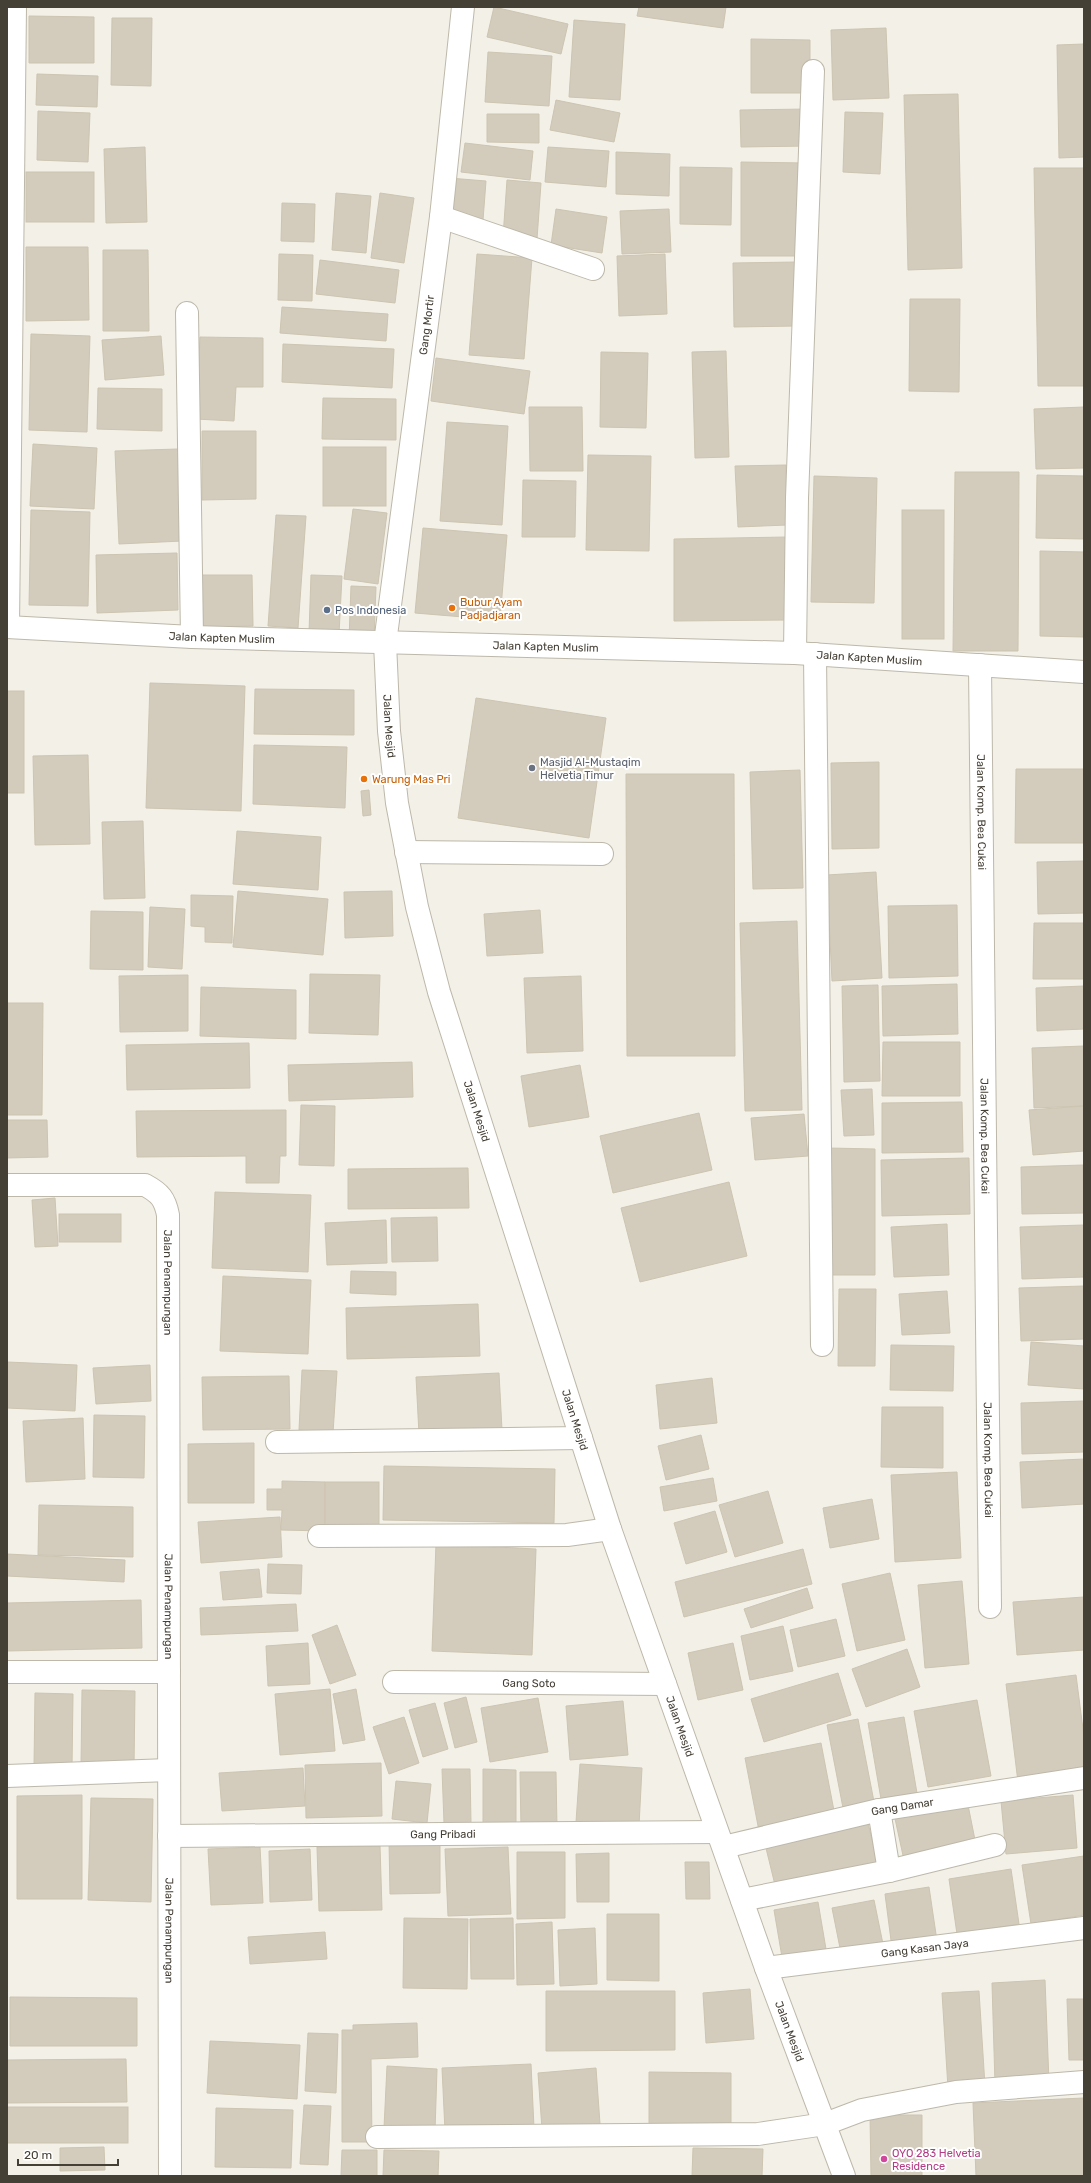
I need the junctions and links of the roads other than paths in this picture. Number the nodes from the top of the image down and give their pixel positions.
1 (15, 7) edge
2 (463, 7) edge
3 (813, 71) dead end
4 (441, 217) junction
5 (593, 269) dead end
6 (187, 313) dead end
7 (8, 627) edge
8 (192, 637) junction
9 (386, 643) junction
10 (805, 654) junction
11 (980, 665) junction
12 (1084, 672) edge
13 (406, 852) junction
14 (602, 854) dead end
15 (7, 1185) edge
16 (822, 1344) dead end
17 (581, 1438) junction
18 (277, 1442) dead end
19 (610, 1530) junction
20 (319, 1536) dead end
21 (990, 1607) dead end
22 (7, 1672) edge
23 (169, 1672) junction
24 (394, 1682) dead end
25 (665, 1684) junction
26 (169, 1770) junction
27 (7, 1776) edge
28 (1084, 1778) edge
29 (879, 1810) junction
30 (169, 1836) junction
31 (721, 1839) junction
32 (995, 1845) dead end
33 (889, 1871) junction
34 (742, 1900) junction
35 (1084, 1928) edge
36 (766, 1968) junction
37 (1084, 2082) edge
38 (825, 2124) junction
39 (377, 2137) dead end
40 (170, 2176) edge
41 (844, 2176) edge

1 - 7 street
2 - 4 street, Gang Mortir
3 - 10 street
4 - 5 street
4 - 9 street, Gang Mortir
6 - 8 street
7 - 8 street, Jalan Kapten Muslim
8 - 9 street, Jalan Kapten Muslim
9 - 10 street, Jalan Kapten Muslim
9 - 13 street, Jalan Mesjid
10 - 11 street, Jalan Kapten Muslim
10 - 16 street
11 - 12 street, Jalan Kapten Muslim
11 - 21 street, Jalan Komp. Bea Cukai
13 - 14 street
13 - 17 street, Jalan Mesjid
15 - 23 street, Jalan Penampungan
17 - 18 street
17 - 19 street, Jalan Mesjid
19 - 20 street
19 - 25 street, Jalan Mesjid
22 - 23 street
23 - 26 street, Jalan Penampungan
24 - 25 street, Gang Soto
25 - 31 street, Jalan Mesjid
26 - 27 street
26 - 30 street, Jalan Penampungan
28 - 29 street, Gang Damar
29 - 31 street, Gang Damar
29 - 33 street
30 - 31 street, Gang Pribadi
30 - 40 street, Jalan Penampungan
31 - 34 street, Jalan Mesjid
32 - 33 street
33 - 34 street
34 - 36 street, Jalan Mesjid
35 - 36 street, Gang Kasan Jaya
36 - 38 street, Jalan Mesjid
37 - 38 street
38 - 39 street
38 - 41 street, Jalan Mesjid

